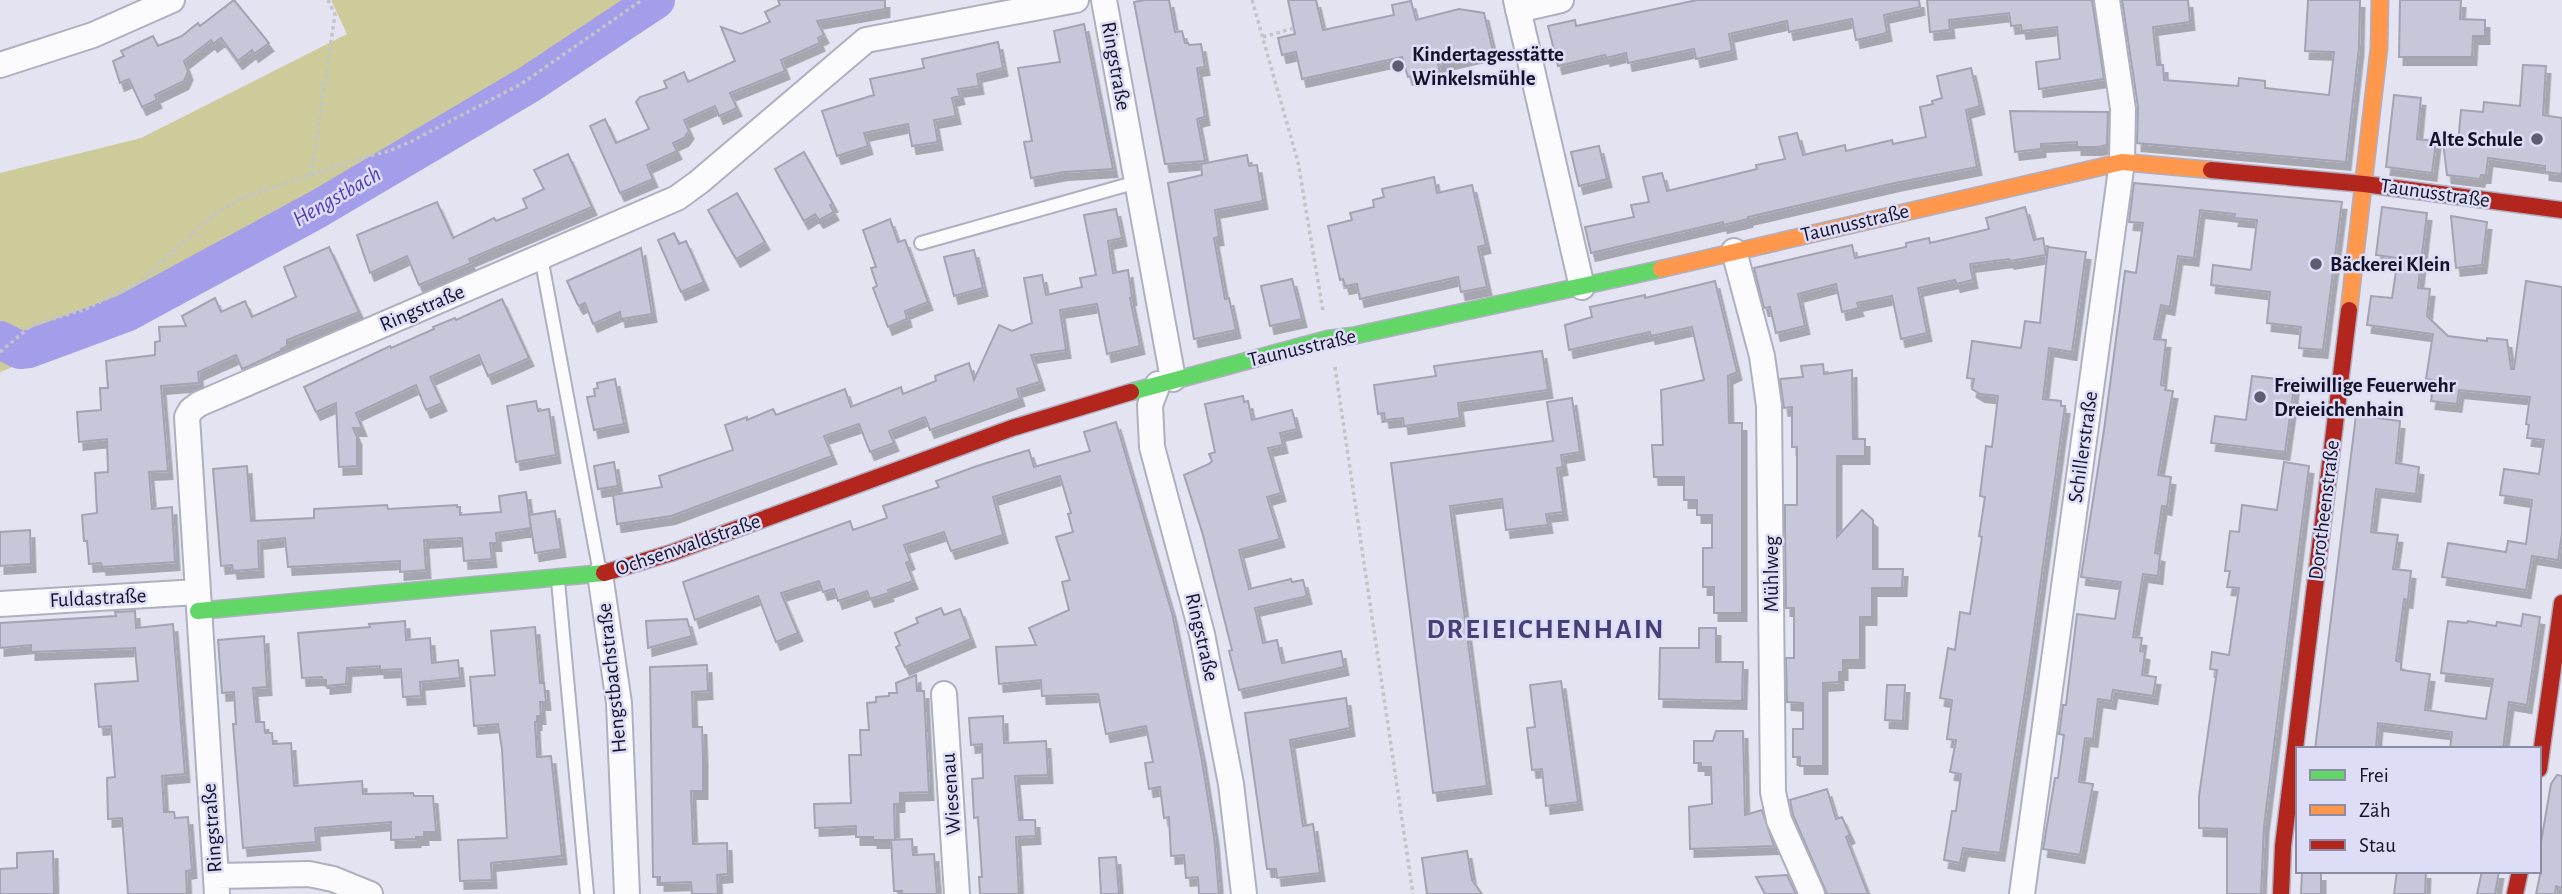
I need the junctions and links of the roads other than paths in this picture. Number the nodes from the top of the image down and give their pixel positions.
1 (172, 0) edge
2 (1076, 0) edge
3 (1104, 0) edge
4 (1561, 0) edge
5 (2107, 0) edge
6 (2380, 0) edge
7 (1517, 5) edge
8 (147, 6) edge
9 (0, 65) edge
10 (2122, 162) junction
11 (1137, 182) junction
12 (2364, 184) junction
13 (2562, 210) edge
14 (921, 243) dead end
15 (1734, 251) junction
16 (541, 257) junction
17 (1581, 287) junction
18 (1165, 382) junction
19 (600, 574) junction
20 (558, 579) junction
21 (197, 602) junction
22 (2562, 603) edge
23 (0, 604) edge
24 (944, 694) dead end
25 (2541, 755) edge
26 (2520, 873) edge
27 (216, 885) edge
28 (370, 894) edge
29 (587, 894) edge
30 (627, 894) edge
31 (957, 894) edge
32 (1244, 894) edge
33 (1812, 894) edge
34 (2021, 894) edge
35 (2281, 894) edge
36 (2515, 894) edge

1 - 8 street
2 - 16 street, Ringstraße
3 - 11 street, Ringstraße
4 - 7 street
5 - 10 street, Schillerstraße
6 - 12 street, Dorotheenstraße
7 - 17 street
8 - 9 street
10 - 12 street, Taunusstraße
10 - 15 street, Taunusstraße
10 - 34 street, Schillerstraße
11 - 14 lane
11 - 18 street, Ringstraße
12 - 13 street, Taunusstraße
12 - 35 street, Dorotheenstraße
15 - 17 street, Taunusstraße
15 - 33 street, Mühlweg
16 - 19 lane, Hengstbachstraße
16 - 21 street, Ringstraße
17 - 18 street, Taunusstraße
18 - 19 street, Ochsenwaldstraße
18 - 32 street, Ringstraße
19 - 20 street, Ochsenwaldstraße
19 - 30 street, Hengstbachstraße
20 - 21 street, Ochsenwaldstraße
20 - 29 lane
21 - 23 street, Fuldastraße
21 - 27 street, Ringstraße
22 - 25 street
24 - 31 street, Wiesenau
26 - 36 street
27 - 28 street

